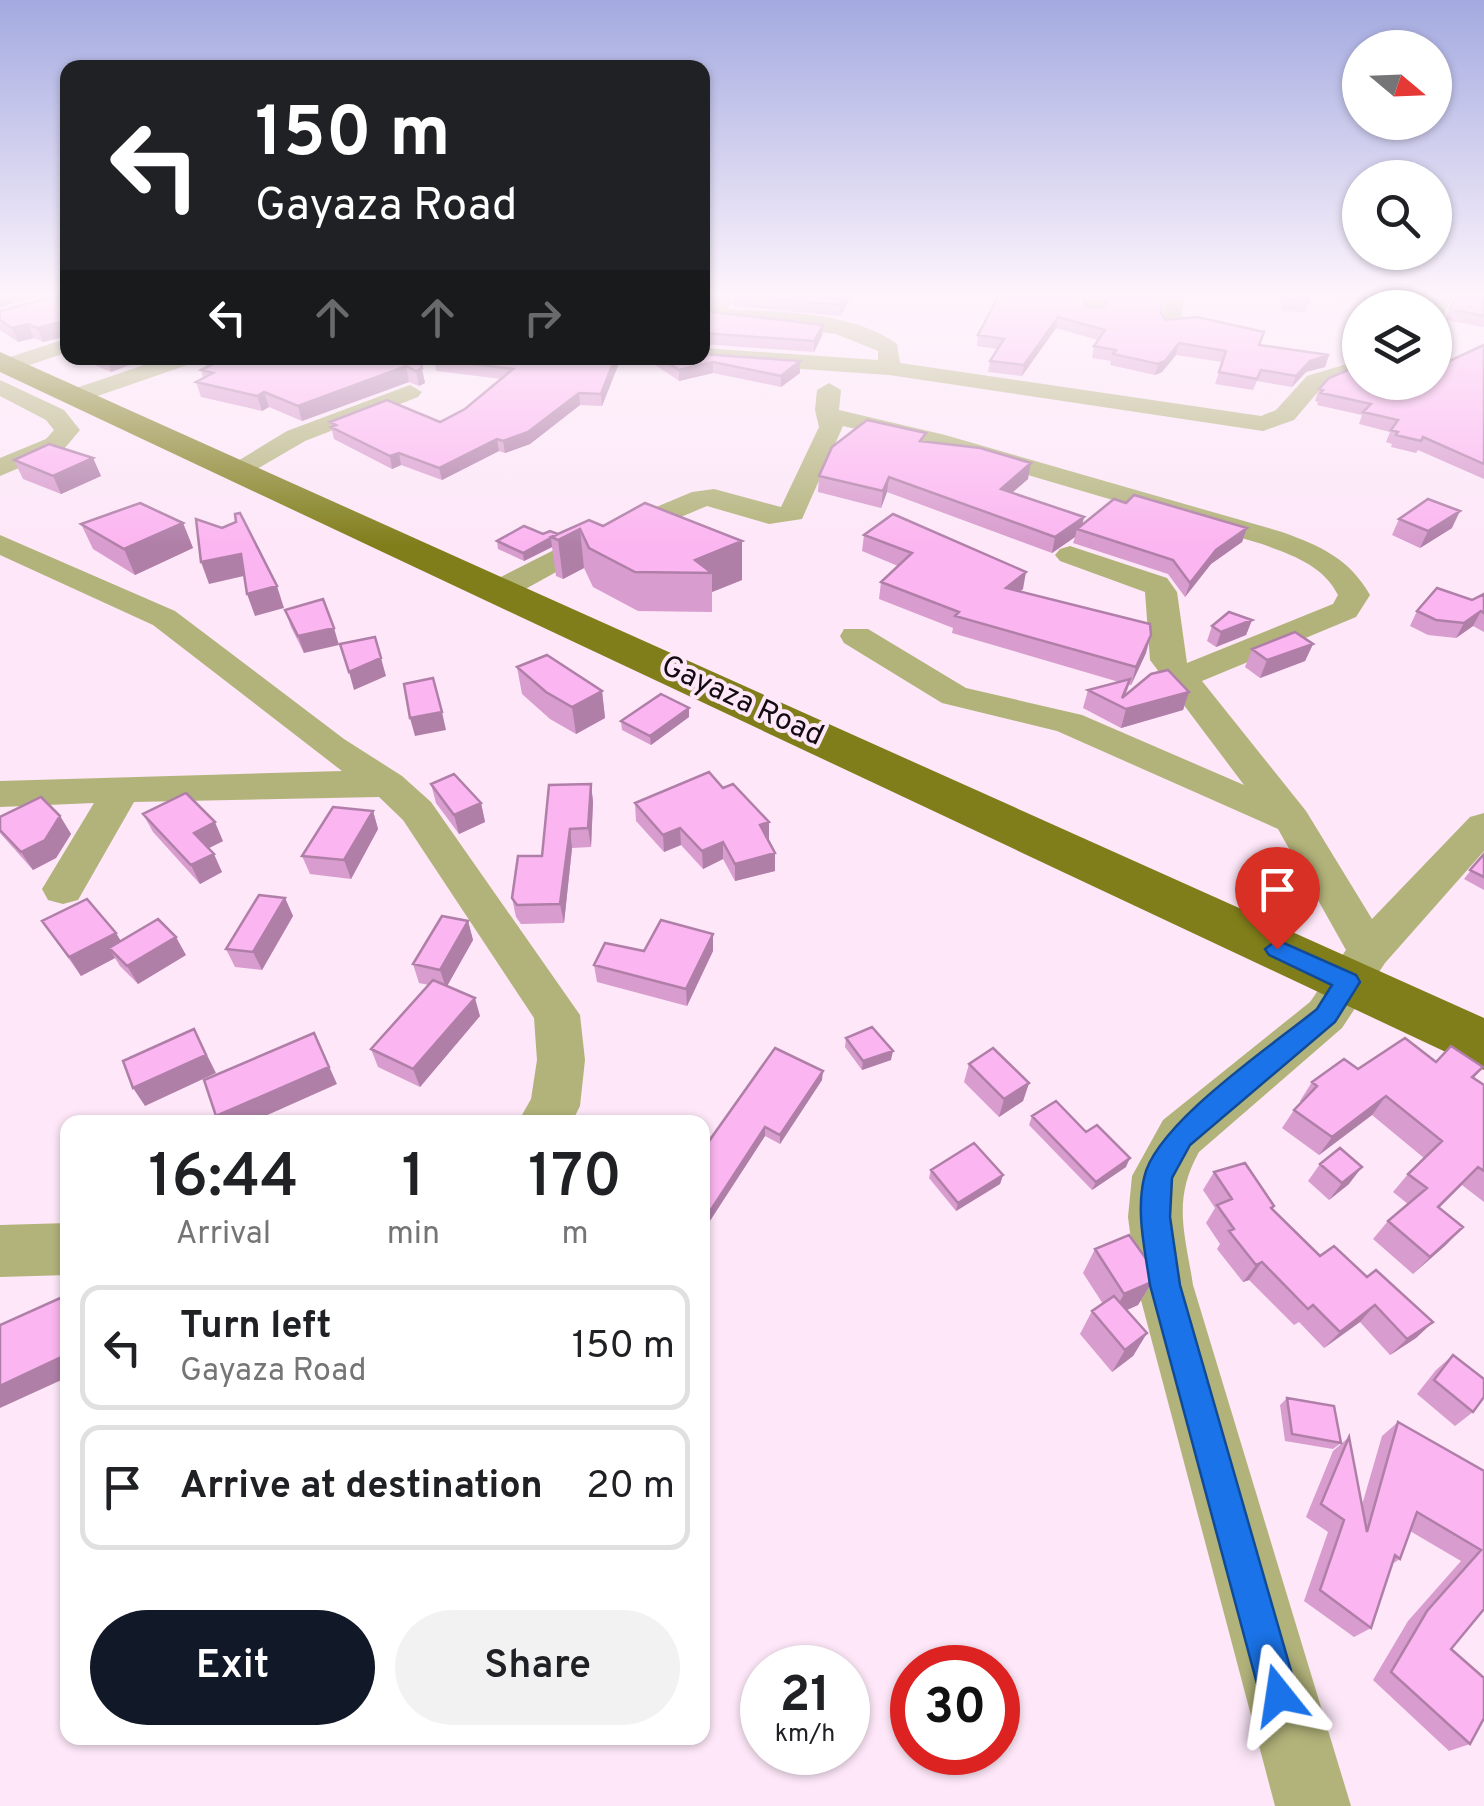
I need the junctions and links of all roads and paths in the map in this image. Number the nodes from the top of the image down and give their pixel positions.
1 (19, 377) edge
2 (38, 377) edge
3 (129, 377) edge
4 (832, 377) edge
5 (951, 377) edge
6 (1329, 377) edge
7 (410, 392) dead end
8 (75, 396) junction
9 (829, 414) junction
10 (0, 468) edge
11 (236, 470) junction
12 (0, 544) edge
13 (1070, 555) dead end
14 (500, 590) junction
15 (856, 636) dead end
16 (1180, 678) junction
17 (388, 786) junction
18 (120, 792) junction
19 (0, 794) edge
20 (1292, 820) junction
21 (1484, 826) edge
22 (63, 888) dead end
23 (1358, 966) junction
24 (1484, 1044) edge
25 (548, 1115) edge
26 (60, 1248) edge
27 (0, 1252) edge
28 (1313, 1806) edge

1 - 10 street
2 - 8 main road, Gayaza Road
3 - 8 street
4 - 9 street
5 - 6 street
7 - 11 street
8 - 11 main road, Gayaza Road
9 - 14 street
9 - 16 street
11 - 14 main road, Gayaza Road
12 - 17 street
13 - 16 street
14 - 23 main road, Gayaza Road
15 - 20 street
16 - 20 street
17 - 18 street
17 - 25 street
18 - 19 street
18 - 22 street
20 - 23 street
21 - 23 street
23 - 24 main road, Gayaza Road
23 - 28 street
26 - 27 street

